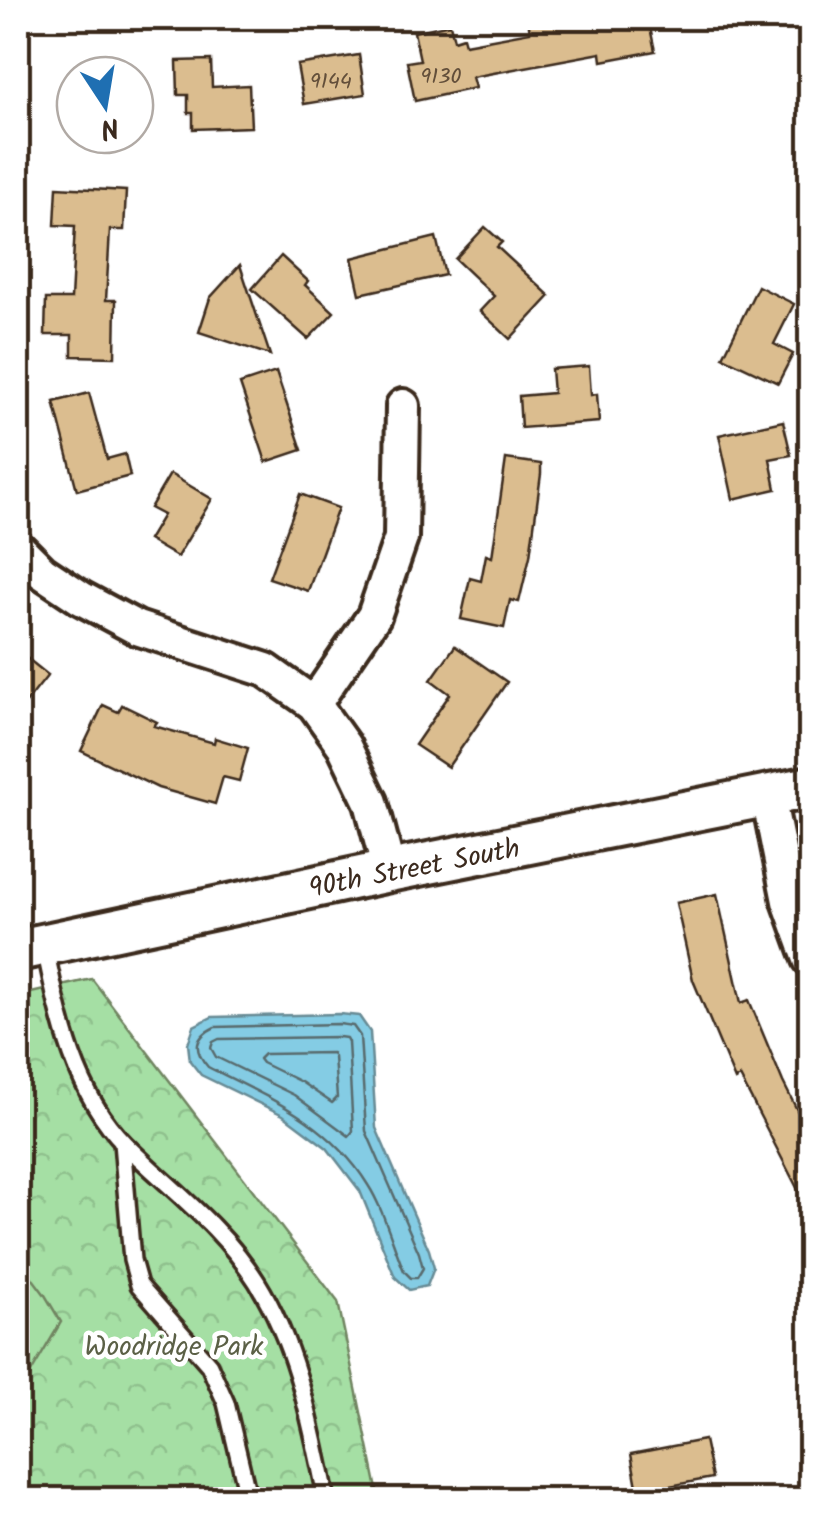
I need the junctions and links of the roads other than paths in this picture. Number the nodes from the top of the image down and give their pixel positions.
1 (402, 406) dead end
2 (18, 548) edge
3 (314, 704) junction
4 (810, 787) edge
5 (768, 796) junction
6 (389, 871) junction
7 (31, 947) edge
8 (810, 959) edge
9 (122, 1142) junction
10 (249, 1500) edge
11 (327, 1500) edge

1 - 3 street
2 - 3 street
3 - 6 street
4 - 5 street, 90th Street South
5 - 6 street, 90th Street South
5 - 8 street
6 - 7 street, 90th Street South
7 - 9 lane
9 - 10 lane
9 - 11 lane

